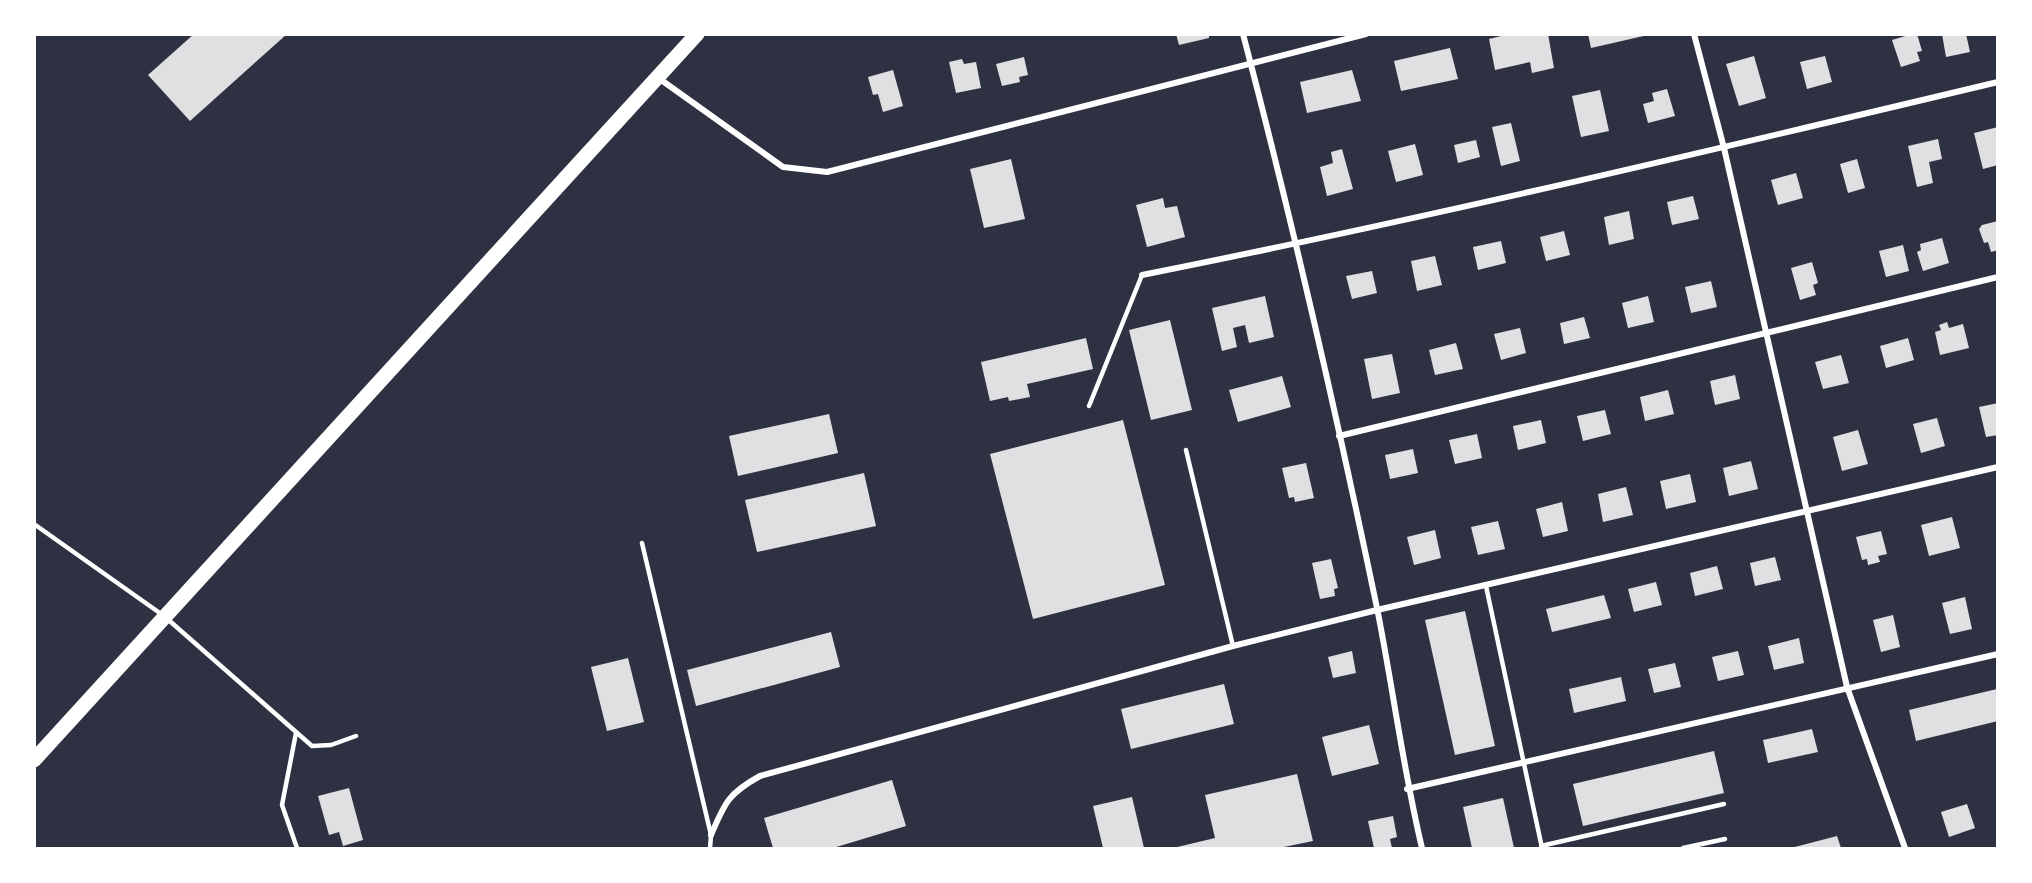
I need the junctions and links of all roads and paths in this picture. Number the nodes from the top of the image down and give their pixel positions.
1 (697, 34) edge
2 (1243, 34) edge
3 (1366, 34) edge
4 (1694, 34) edge
5 (1251, 63) junction
6 (657, 77) junction
7 (1998, 82) edge
8 (1724, 148) junction
9 (1296, 244) junction
10 (1142, 275) joint
11 (1998, 277) edge
12 (1766, 332) junction
13 (1089, 406) dead end
14 (1339, 436) junction
15 (1186, 450) dead end
16 (1998, 467) edge
17 (1809, 512) junction
18 (34, 524) edge
19 (642, 543) dead end
20 (1486, 586) junction
21 (1377, 610) junction
22 (164, 616) junction
23 (1233, 646) junction
24 (1998, 654) edge
25 (1847, 687) junction
26 (297, 733) junction
27 (356, 736) dead end
28 (34, 760) edge
29 (1524, 762) junction
30 (1407, 789) junction
31 (1724, 804) dead end
32 (711, 834) junction
33 (1725, 839) dead end
34 (1542, 847) edge
35 (297, 849) edge
36 (710, 849) edge
37 (1422, 849) edge
38 (1683, 849) edge
39 (1905, 849) edge

1 - 6 main road
2 - 5 street
3 - 5 street
4 - 8 street
5 - 6 street
5 - 9 street
6 - 22 main road
7 - 8 street
8 - 9 street
8 - 12 street
9 - 10 street
9 - 14 street
10 - 13 lane
11 - 12 street
12 - 14 street
12 - 17 street
14 - 21 street
15 - 23 lane
16 - 17 street
17 - 20 street
17 - 25 street
18 - 22 lane
19 - 32 lane
20 - 21 street
20 - 29 lane
21 - 23 street
21 - 30 street
22 - 26 lane
22 - 28 main road
23 - 32 street
24 - 25 street
25 - 29 street
25 - 39 street
26 - 27 lane
26 - 35 lane
29 - 30 street
29 - 34 lane
30 - 37 street
31 - 34 lane
32 - 36 lane
33 - 38 lane

